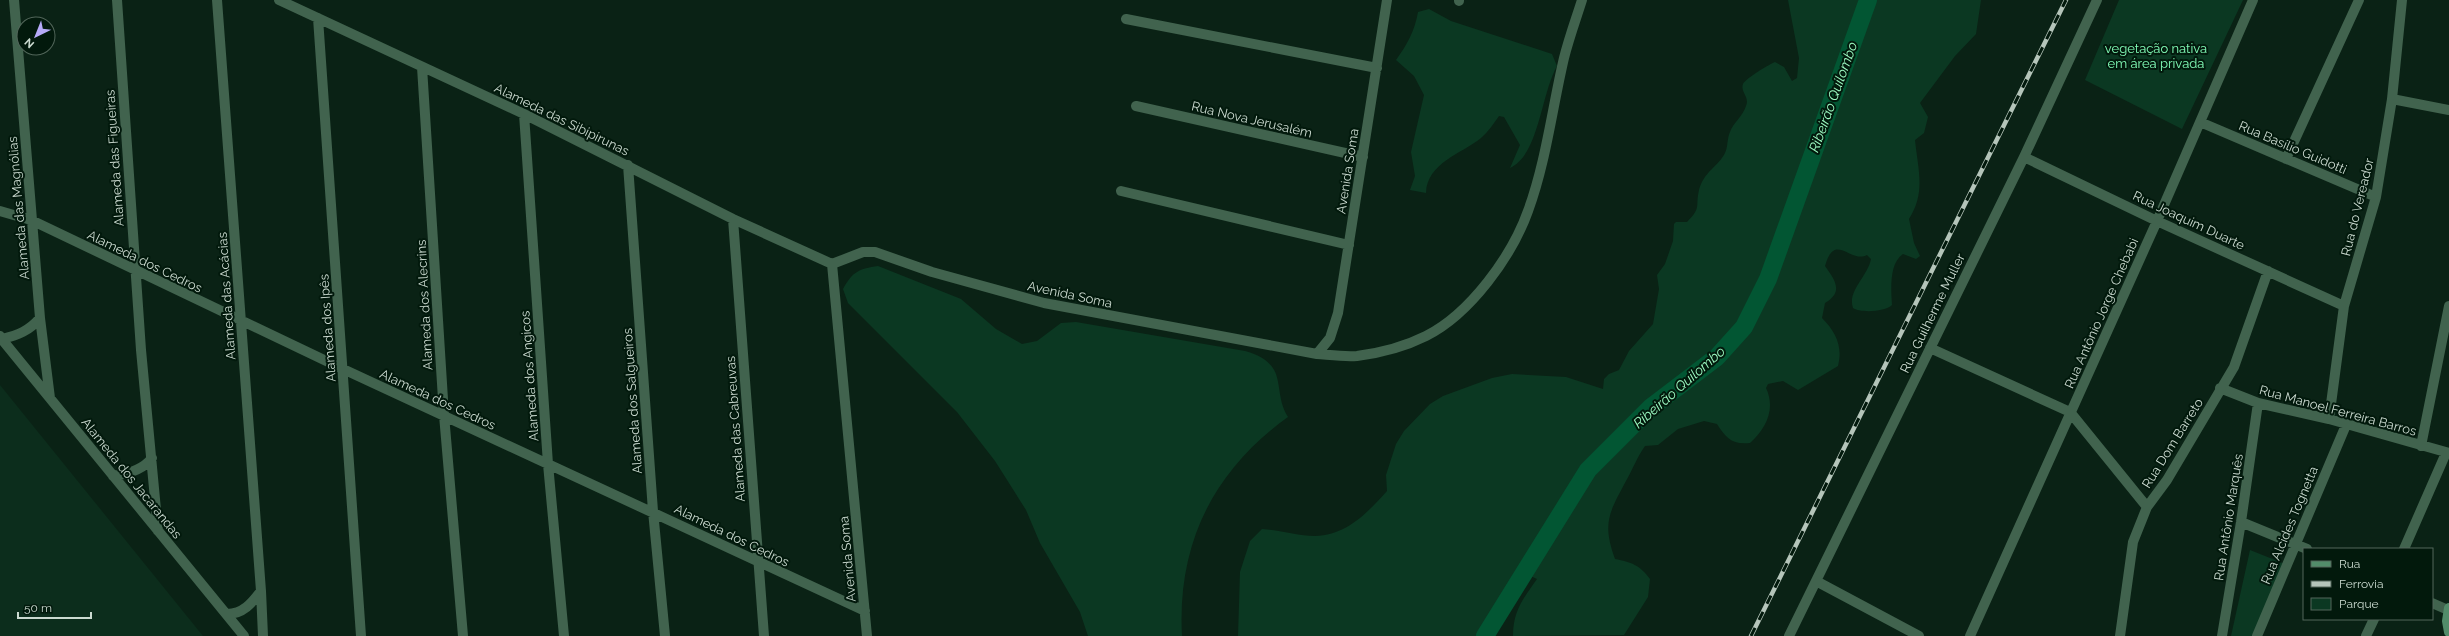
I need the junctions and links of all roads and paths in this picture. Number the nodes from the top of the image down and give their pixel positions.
1 (14, 0) edge
2 (117, 0) edge
3 (217, 0) edge
4 (280, 0) edge
5 (1387, 0) edge
6 (1582, 0) edge
7 (2097, 0) edge
8 (2253, 0) edge
9 (2359, 0) edge
10 (2402, 0) edge
11 (318, 18) junction
12 (1126, 18) dead end
13 (422, 67) junction
14 (1377, 68) junction
15 (2392, 99) junction
16 (1136, 106) dead end
17 (2449, 110) edge
18 (524, 114) junction
19 (2200, 122) junction
20 (1363, 157) junction
21 (2024, 157) junction
22 (2286, 158) junction
23 (628, 165) junction
24 (1121, 191) dead end
25 (2376, 197) junction
26 (0, 211) edge
27 (733, 219) junction
28 (31, 220) junction
29 (2157, 221) junction
30 (1349, 245) junction
31 (832, 264) junction
32 (135, 271) junction
33 (2268, 271) junction
34 (2344, 306) junction
35 (2449, 306) edge
36 (40, 318) junction
37 (240, 321) junction
38 (1, 337) edge
39 (1930, 348) junction
40 (1317, 354) junction
41 (342, 370) junction
42 (2220, 388) junction
43 (50, 398) junction
44 (2258, 403) junction
45 (2070, 412) junction
46 (444, 415) junction
47 (2329, 420) junction
48 (2346, 425) junction
49 (2421, 446) junction
50 (2448, 453) edge
51 (152, 458) junction
52 (548, 464) junction
53 (113, 476) junction
54 (2147, 506) junction
55 (653, 511) junction
56 (2241, 522) junction
57 (158, 531) junction
58 (2295, 544) junction
59 (2305, 548) edge
60 (2404, 548) edge
61 (758, 562) junction
62 (1816, 581) junction
63 (262, 591) junction
64 (2433, 603) edge
65 (2448, 609) edge
66 (865, 611) junction
67 (226, 614) junction
68 (2374, 620) edge
69 (2449, 632) edge
70 (244, 636) edge
71 (263, 636) edge
72 (361, 636) edge
73 (463, 636) edge
74 (564, 636) edge
75 (665, 636) edge
76 (764, 636) edge
77 (867, 636) edge
78 (1788, 636) edge
79 (1919, 636) edge
80 (1970, 636) edge
81 (2120, 636) edge
82 (2222, 636) edge
83 (2257, 636) edge
84 (2366, 636) edge

1 - 28 street, Alameda das Magnólias
2 - 32 street, Alameda das Figueiras
3 - 37 street, Alameda das Acácias
4 - 11 street, Alameda das Sibipirunas
5 - 14 street, Avenida Soma
6 - 40 street
7 - 21 street, Rua Guilherme Muller
8 - 19 street, Rua Antônio Jorge Chebabi
9 - 22 street
10 - 15 street, Rua do Vereador
11 - 13 street, Alameda das Sibipirunas
11 - 41 street, Alameda dos Ipês
12 - 14 street
13 - 18 street, Alameda das Sibipirunas
13 - 46 street, Alameda dos Alecrins
14 - 20 street, Avenida Soma
15 - 17 street
15 - 25 street, Rua do Vereador
16 - 20 street, Rua Nova Jerusalém
18 - 23 street, Alameda das Sibipirunas
18 - 52 street, Alameda dos Angicos
19 - 22 street, Rua Basílio Guidotti
19 - 29 street, Rua Antônio Jorge Chebabi
20 - 30 street, Avenida Soma
21 - 29 street, Rua Joaquim Duarte
21 - 39 street, Rua Guilherme Muller
22 - 25 street, Rua Basílio Guidotti
23 - 27 street, Alameda das Sibipirunas
23 - 55 street, Alameda dos Salgueiros
24 - 30 street
25 - 34 street, Rua do Vereador
26 - 28 street, Alameda dos Cedros
27 - 31 street, Alameda das Sibipirunas
27 - 61 street, Alameda das Cabreuvas
28 - 32 street, Alameda dos Cedros
28 - 36 street, Alameda das Magnólias
29 - 33 street, Rua Joaquim Duarte
29 - 45 street, Rua Antônio Jorge Chebabi
30 - 40 street, Avenida Soma
31 - 40 street, Avenida Soma
31 - 66 street, Avenida Soma
32 - 37 street, Alameda dos Cedros
32 - 51 street, Alameda das Figueiras
33 - 34 street, Rua Joaquim Duarte
33 - 42 street, Rua Dom Barreto
34 - 47 street, Rua do Vereador
35 - 49 street
36 - 38 street
36 - 43 street, Alameda das Magnólias
37 - 41 street, Alameda dos Cedros
37 - 63 street, Alameda das Acácias
38 - 43 street, Alameda dos Jacarandas
39 - 45 street
39 - 62 street, Rua Guilherme Muller
41 - 46 street, Alameda dos Cedros
41 - 72 street, Alameda dos Ipês
42 - 44 street, Rua Manoel Ferreira Barros
42 - 54 street, Rua Dom Barreto
43 - 53 street, Alameda dos Jacarandas
44 - 47 street, Rua Manoel Ferreira Barros
44 - 56 street, Rua Antônio Marquês
45 - 54 street
45 - 80 street, Rua Antônio Jorge Chebabi
46 - 52 street, Alameda dos Cedros
46 - 73 street, Alameda dos Alecrins
47 - 48 street, Rua Manoel Ferreira Barros
48 - 49 street, Rua Manoel Ferreira Barros
48 - 58 street, Rua Alcides Tognetta
49 - 50 street, Rua Manoel Ferreira Barros
50 - 60 street
51 - 53 street
51 - 57 street, Alameda das Figueiras
52 - 55 street, Alameda dos Cedros
52 - 74 street, Alameda dos Angicos
53 - 57 street, Alameda dos Jacarandas
54 - 81 street, Rua Dom Barreto
55 - 61 street, Alameda dos Cedros
55 - 75 street, Alameda dos Salgueiros
56 - 58 street
56 - 82 street, Rua Antônio Marquês
57 - 67 street, Alameda dos Jacarandas
58 - 59 street
58 - 83 street, Rua Alcides Tognetta
61 - 66 street, Alameda dos Cedros
61 - 76 street, Alameda das Cabreuvas
62 - 78 street, Rua Guilherme Muller
62 - 79 street
63 - 67 street
63 - 71 street, Alameda das Acácias
64 - 65 street
65 - 69 main road
66 - 77 street, Avenida Soma
67 - 70 street, Alameda dos Jacarandas
68 - 84 street

